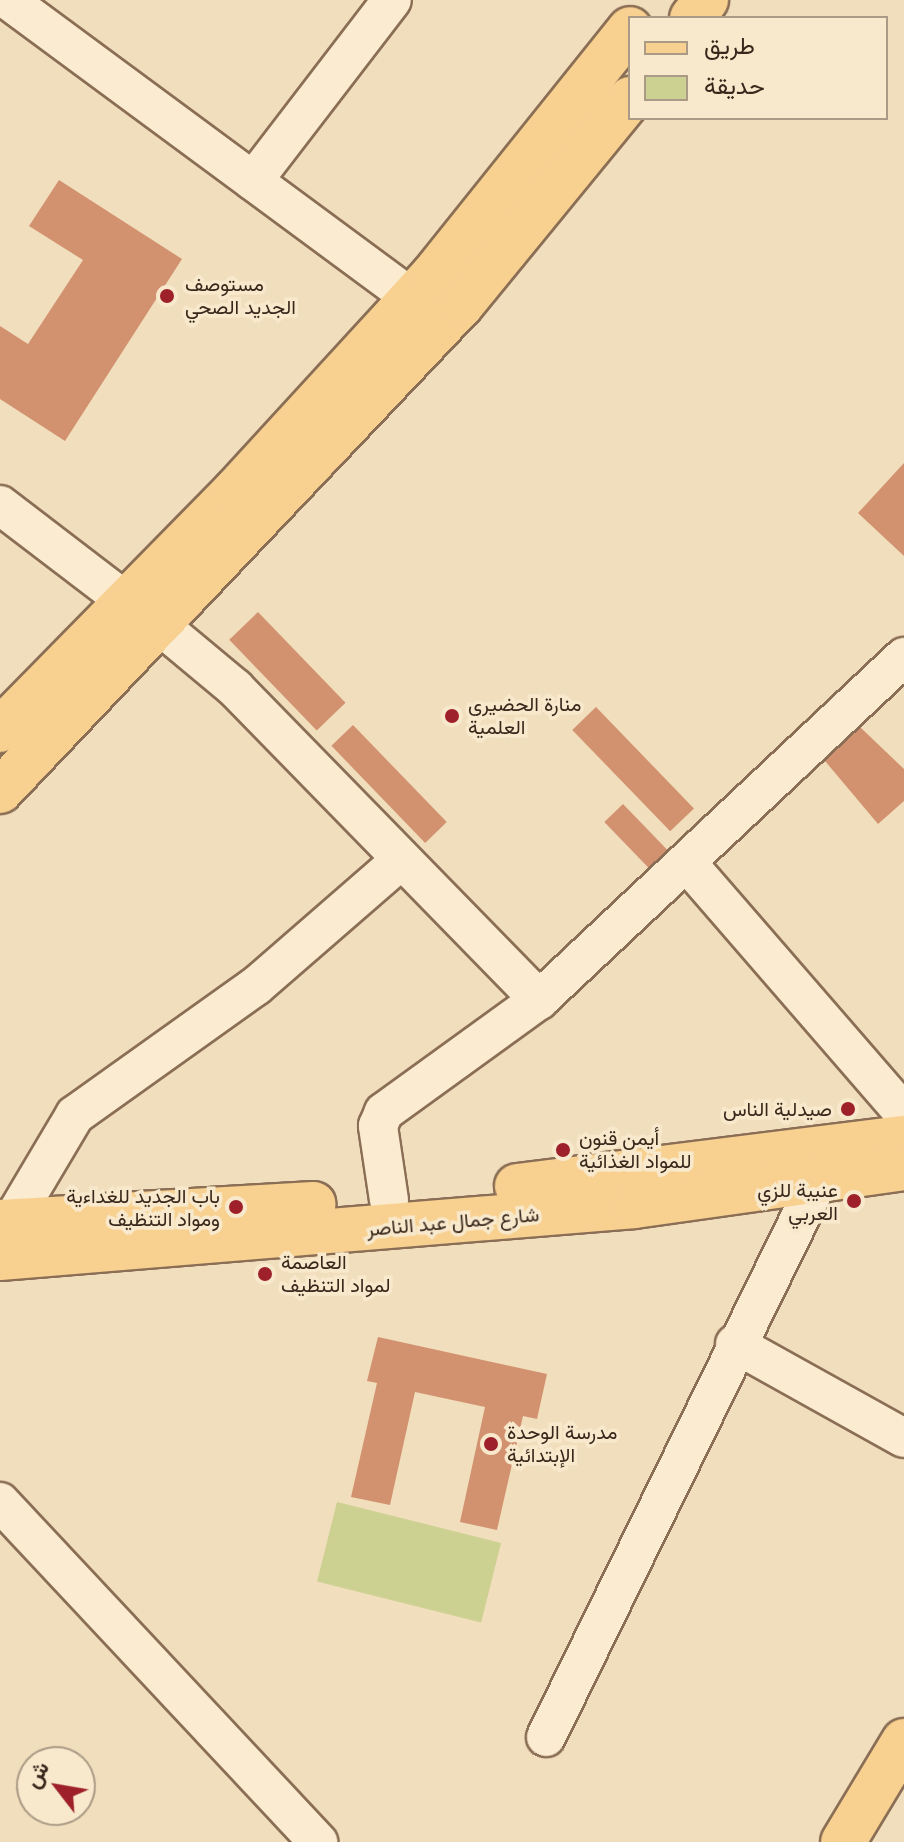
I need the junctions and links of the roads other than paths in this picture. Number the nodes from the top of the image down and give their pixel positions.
1 (8, 0) edge
2 (706, 0) edge
3 (382, 4) edge
4 (694, 16) edge
5 (628, 31) edge
6 (628, 101) edge
7 (253, 181) junction
8 (411, 297) junction
9 (445, 323) junction
10 (0, 505) edge
11 (127, 602) junction
12 (163, 628) junction
13 (904, 657) edge
14 (0, 730) edge
15 (0, 791) edge
16 (401, 860) junction
17 (688, 864) junction
18 (539, 1000) junction
19 (904, 1113) edge
20 (904, 1138) edge
21 (904, 1168) edge
22 (818, 1181) junction
23 (389, 1200) junction
24 (4, 1234) edge
25 (735, 1344) junction
26 (904, 1438) edge
27 (0, 1502) edge
28 (546, 1737) dead end
29 (904, 1741) edge
30 (318, 1842) edge
31 (843, 1842) edge

1 - 7 street
2 - 4 main road
3 - 7 street
5 - 8 main road
6 - 9 main road
7 - 8 street
8 - 9 street
8 - 11 main road
9 - 12 main road
10 - 11 street
11 - 14 main road
12 - 15 main road
12 - 16 street
13 - 17 street
16 - 18 street
16 - 24 street
17 - 18 street
17 - 19 street
18 - 23 street
20 - 23 main road, شارع جمال عبد الناصر
21 - 22 main road, شارع جمال عبد الناصر
22 - 24 main road, شارع جمال عبد الناصر
22 - 25 street
23 - 24 main road, شارع جمال عبد الناصر
25 - 26 street
25 - 28 street
27 - 30 street
29 - 31 main road

